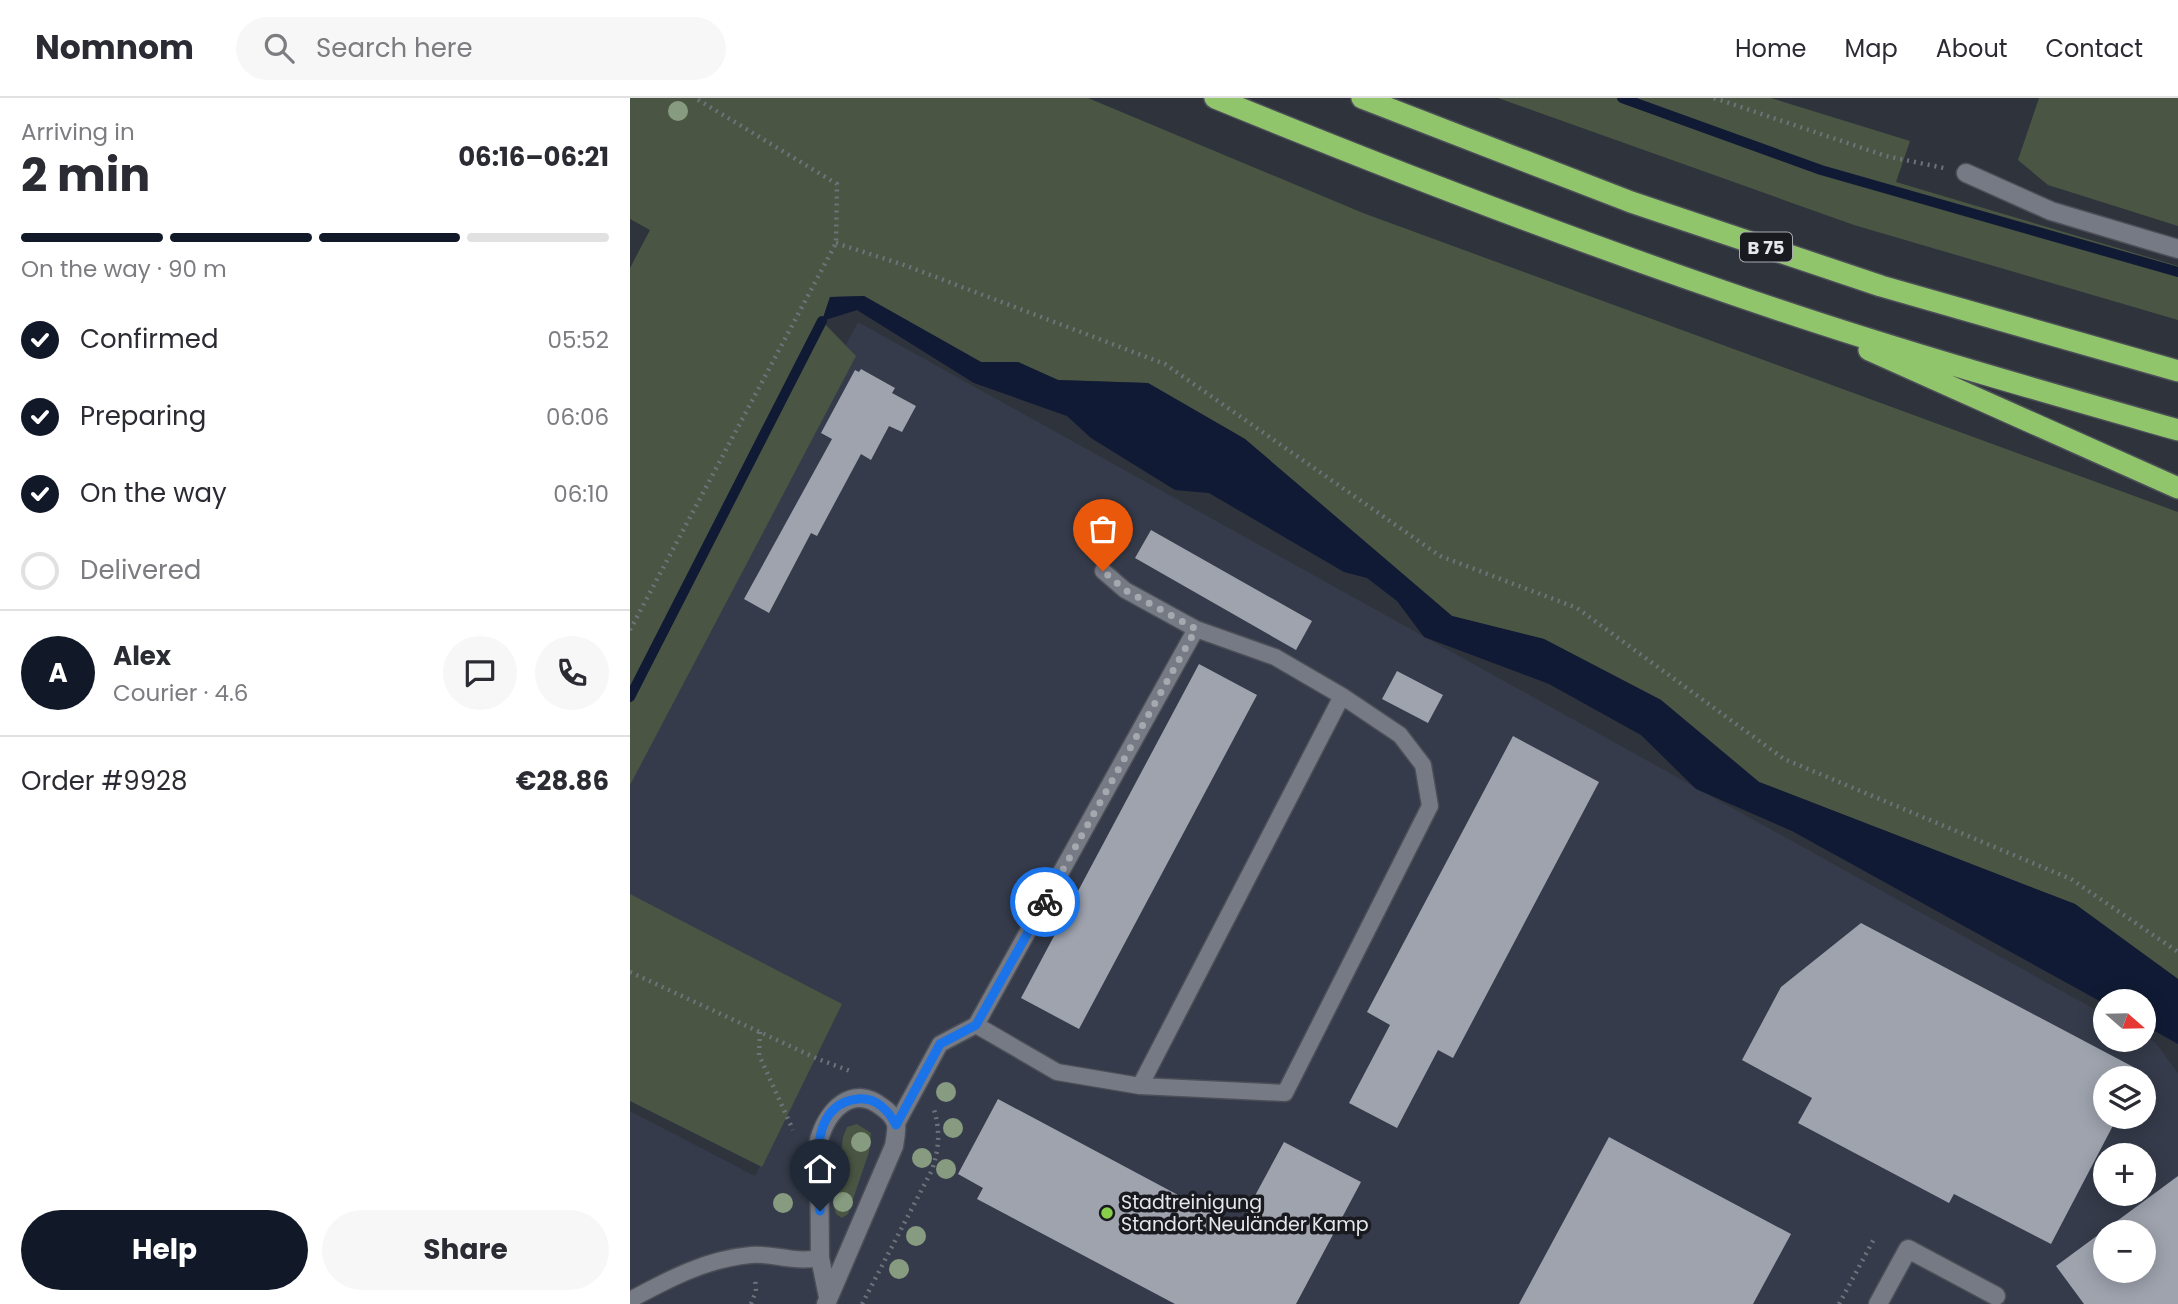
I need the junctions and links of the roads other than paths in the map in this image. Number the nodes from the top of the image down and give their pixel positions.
1 (1216, 98) edge
2 (1362, 98) edge
3 (1966, 173) road end
4 (2178, 249) edge
5 (1781, 311) junction
6 (2178, 371) edge
7 (2178, 430) edge
8 (2178, 488) edge
9 (1103, 571) dead end
10 (1196, 629) junction
11 (1342, 696) junction
12 (976, 1025) junction
13 (1140, 1086) junction
14 (896, 1125) junction
15 (820, 1258) junction
16 (1996, 1296) dead end
17 (630, 1300) edge
18 (827, 1300) edge
19 (1878, 1304) edge

1 - 5 highway
2 - 6 highway, B 75
3 - 4 street
5 - 7 highway
5 - 8 highway
9 - 10 lane
10 - 11 lane
10 - 12 lane
11 - 13 lane
11 - 13 lane
12 - 13 lane
12 - 14 lane
14 - 15 street
14 - 18 street
15 - 17 lane
15 - 18 street
16 - 19 street

